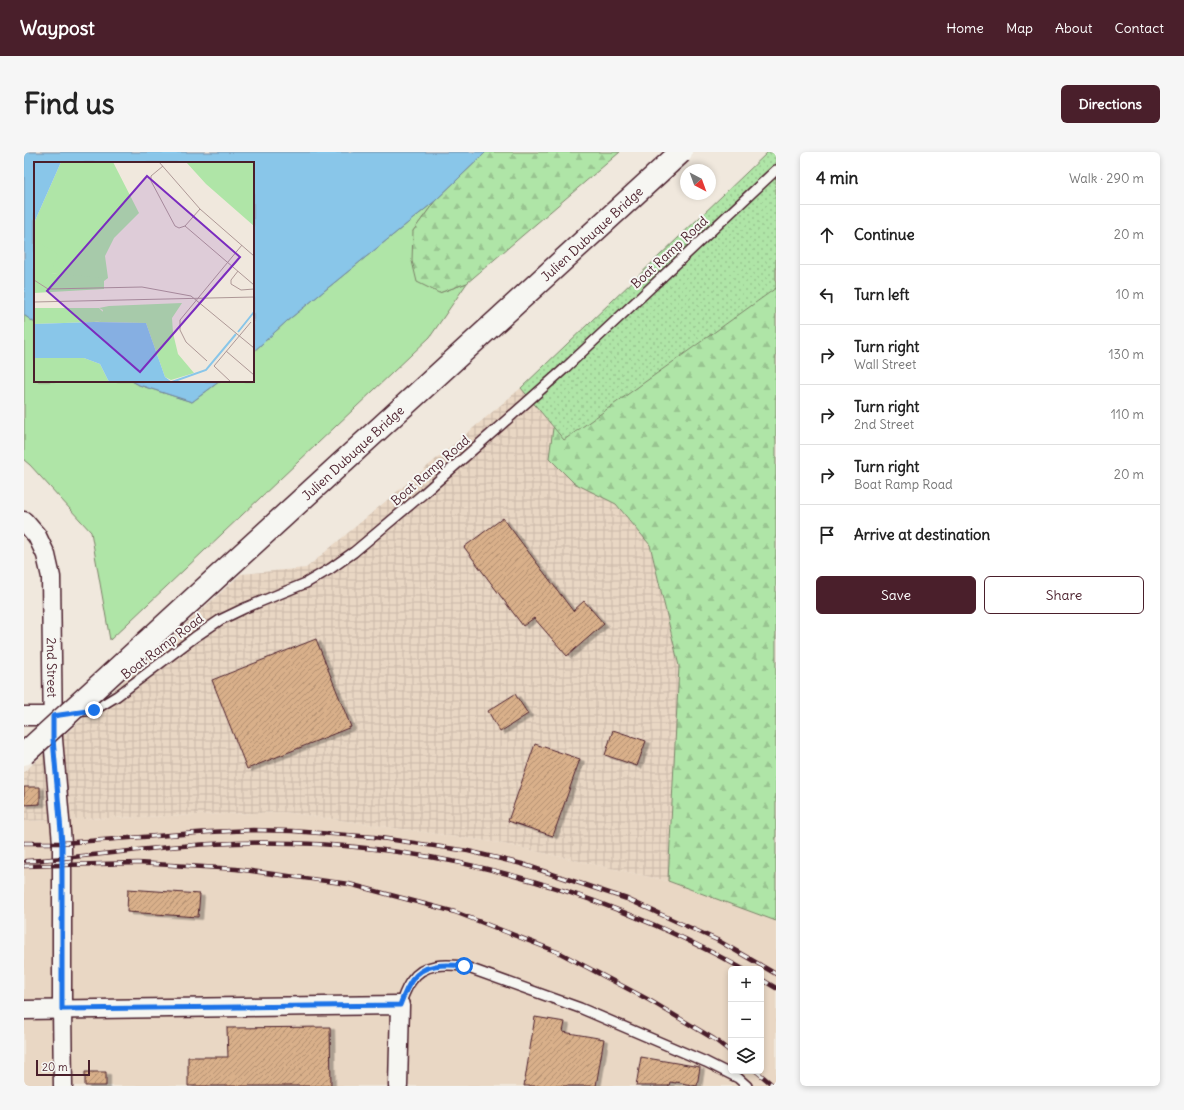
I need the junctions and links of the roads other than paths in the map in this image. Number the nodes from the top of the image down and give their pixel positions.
1 (681, 152) edge
2 (776, 170) edge
3 (24, 521) edge
4 (24, 716) edge
5 (53, 716) junction
6 (24, 754) edge
7 (400, 1005) junction
8 (62, 1009) junction
9 (24, 1010) edge
10 (63, 1086) edge
11 (398, 1086) edge
12 (747, 1086) edge

1 - 6 highway, Julien Dubuque Bridge, bridge
2 - 5 lane, Boat Ramp Road
3 - 5 street, 2nd Street
4 - 5 street
5 - 8 street, 2nd Street
7 - 8 street
7 - 11 street
7 - 12 lane
8 - 9 street
8 - 10 street, 2nd Street

